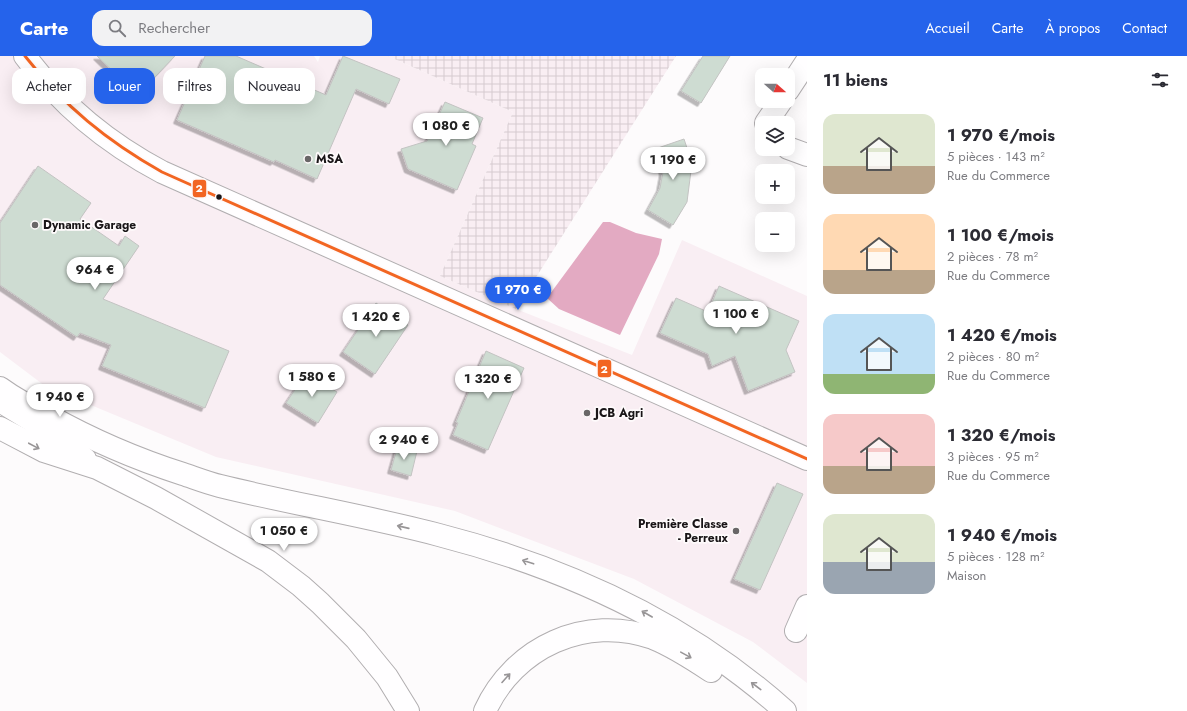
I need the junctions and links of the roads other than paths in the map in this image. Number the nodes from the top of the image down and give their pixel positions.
1 (25, 56) edge
2 (807, 61) edge
3 (795, 79) edge
4 (795, 151) edge
5 (807, 156) edge
6 (0, 388) edge
7 (0, 401) edge
8 (0, 428) edge
9 (807, 459) edge
10 (97, 468) junction
11 (807, 606) edge
12 (796, 631) dead end
13 (408, 711) edge
14 (485, 711) edge
15 (763, 711) edge
16 (785, 711) edge

1 - 9 main road
2 - 3 main road
4 - 5 main road
16 -> 6 main road
7 - 10 main road
8 -> 10 main road
10 - 13 main road
11 - 12 main road
14 -> 15 main road

